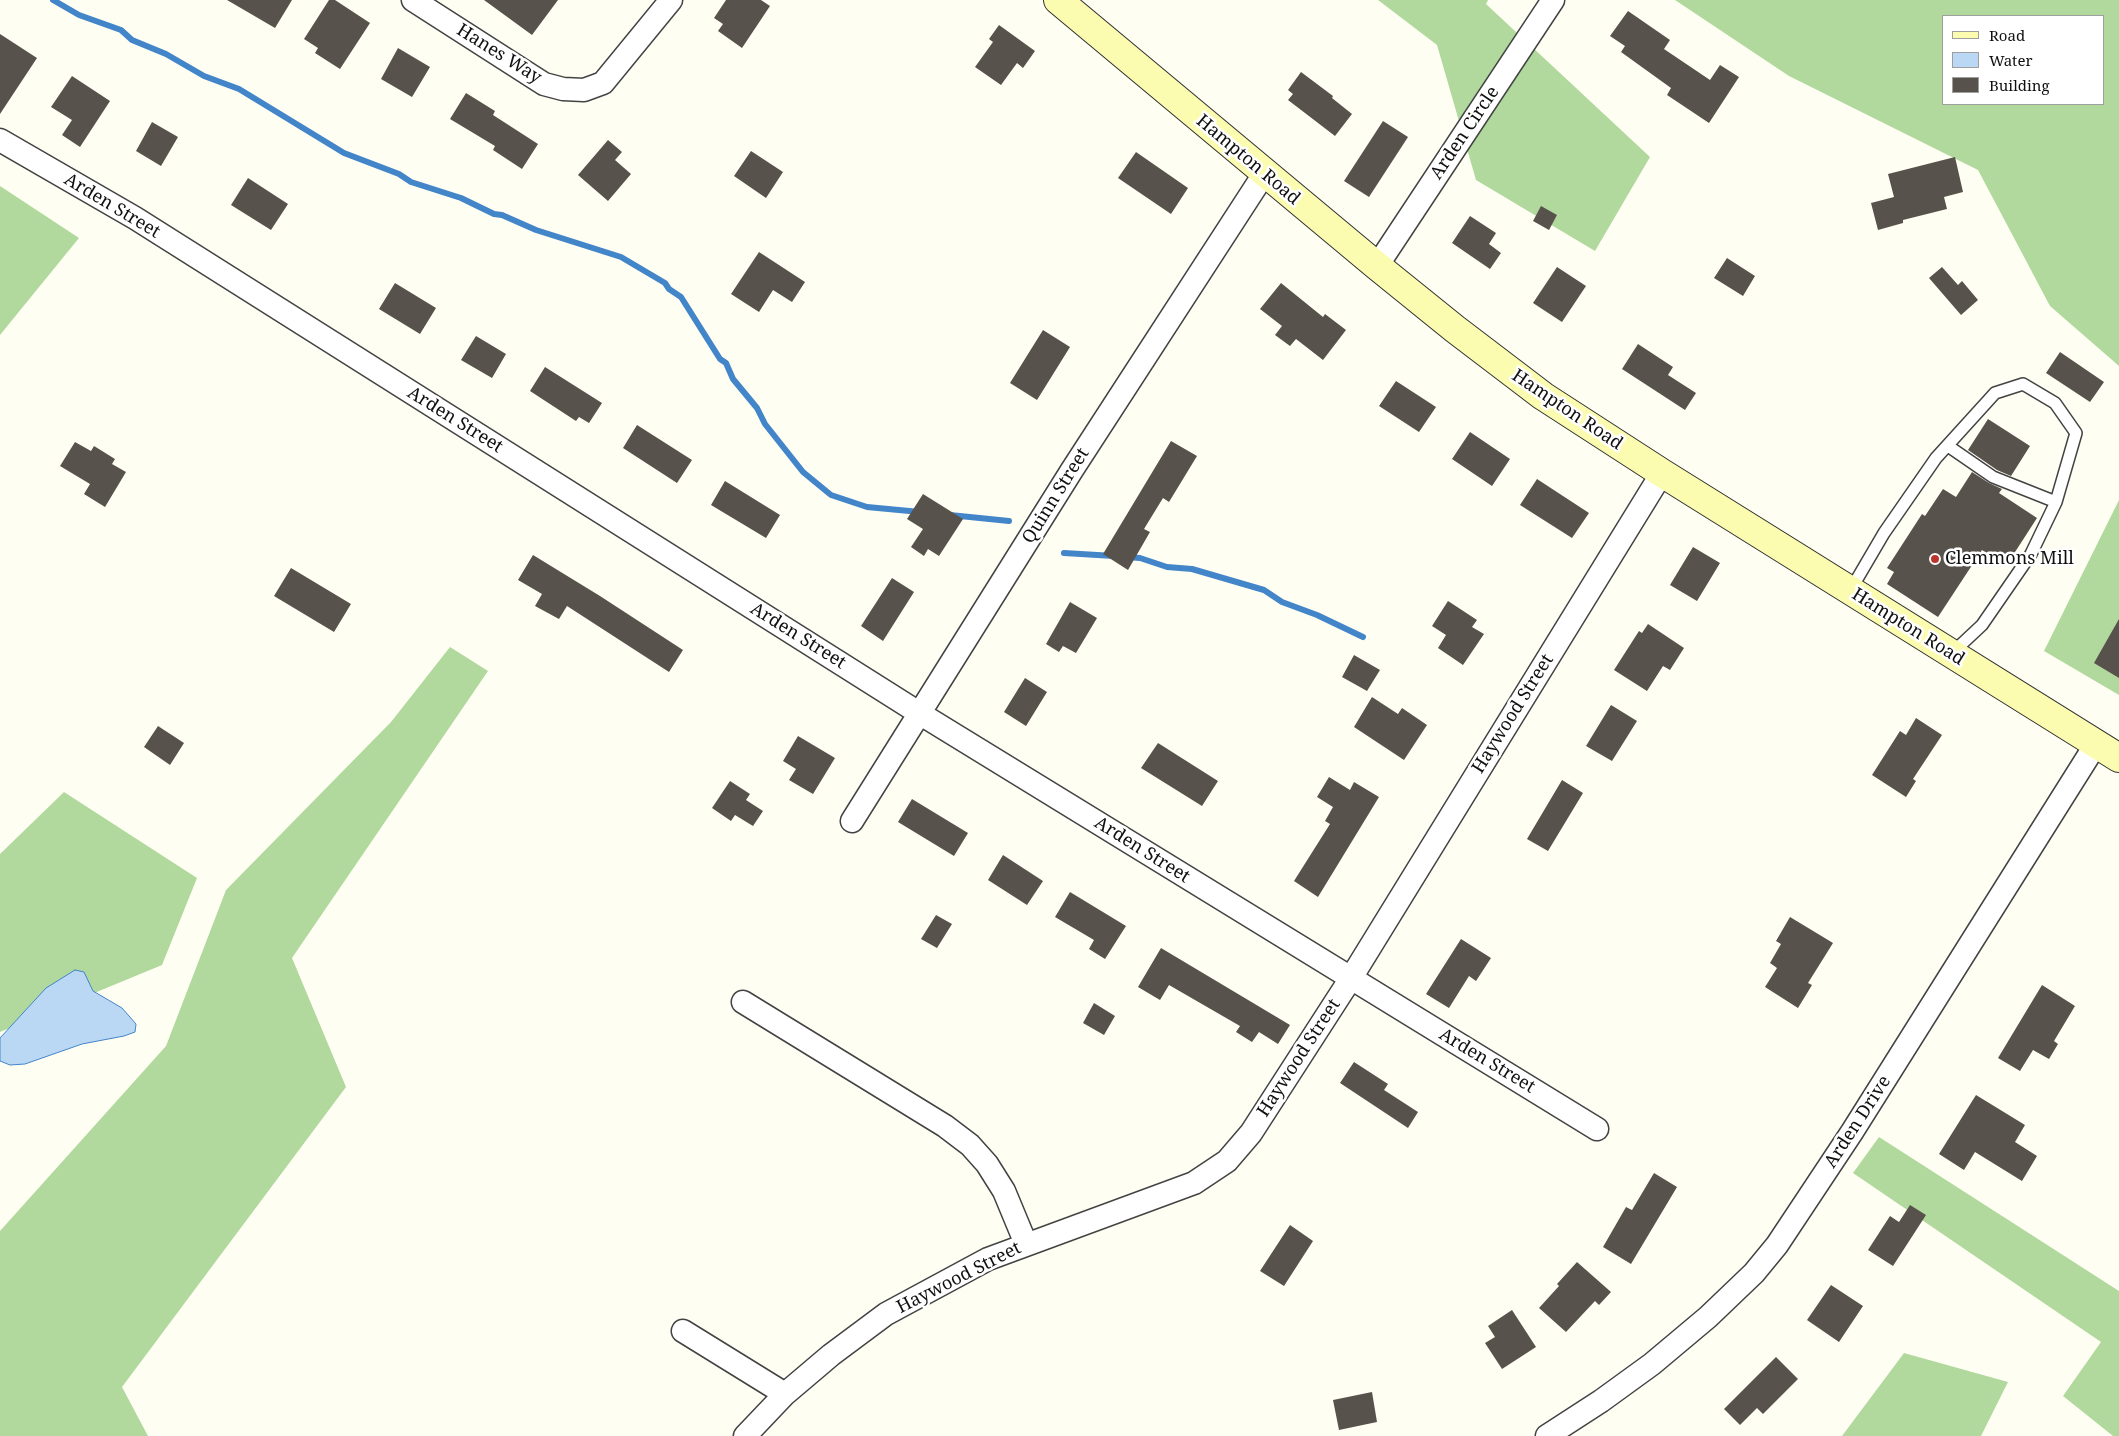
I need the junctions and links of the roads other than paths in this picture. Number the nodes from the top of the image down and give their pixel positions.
1 (413, 0) edge
2 (671, 0) edge
3 (1058, 0) edge
4 (1553, 0) edge
5 (0, 140) edge
6 (1264, 174) junction
7 (1376, 266) junction
8 (1948, 446) junction
9 (1662, 473) junction
10 (2056, 502) junction
11 (1850, 591) junction
12 (1951, 654) junction
13 (920, 713) junction
14 (2096, 744) junction
15 (2119, 758) edge
16 (852, 821) dead end
17 (1351, 978) junction
18 (743, 1002) dead end
19 (1597, 1129) dead end
20 (1026, 1244) junction
21 (683, 1331) dead end
22 (786, 1394) junction
23 (745, 1436) edge
24 (1547, 1436) edge

1 - 2 street, Hanes Way
3 - 6 main road, Hampton Road
4 - 7 street, Arden Circle
5 - 13 street, Arden Street
6 - 7 main road, Hampton Road
6 - 13 street, Quinn Street
7 - 9 main road, Hampton Road
8 - 10 lane
8 - 10 lane
8 - 11 lane
9 - 11 main road, Hampton Road
9 - 17 street, Haywood Street
10 - 12 lane
11 - 12 main road, Hampton Road
12 - 14 main road, Hampton Road
13 - 16 street, Quinn Street
13 - 17 street, Arden Street
14 - 15 main road, Hampton Road
14 - 24 street, Arden Drive
17 - 19 street, Arden Street
17 - 20 street, Haywood Street
18 - 20 street
20 - 22 street, Haywood Street
21 - 22 street
22 - 23 street, Haywood Street

